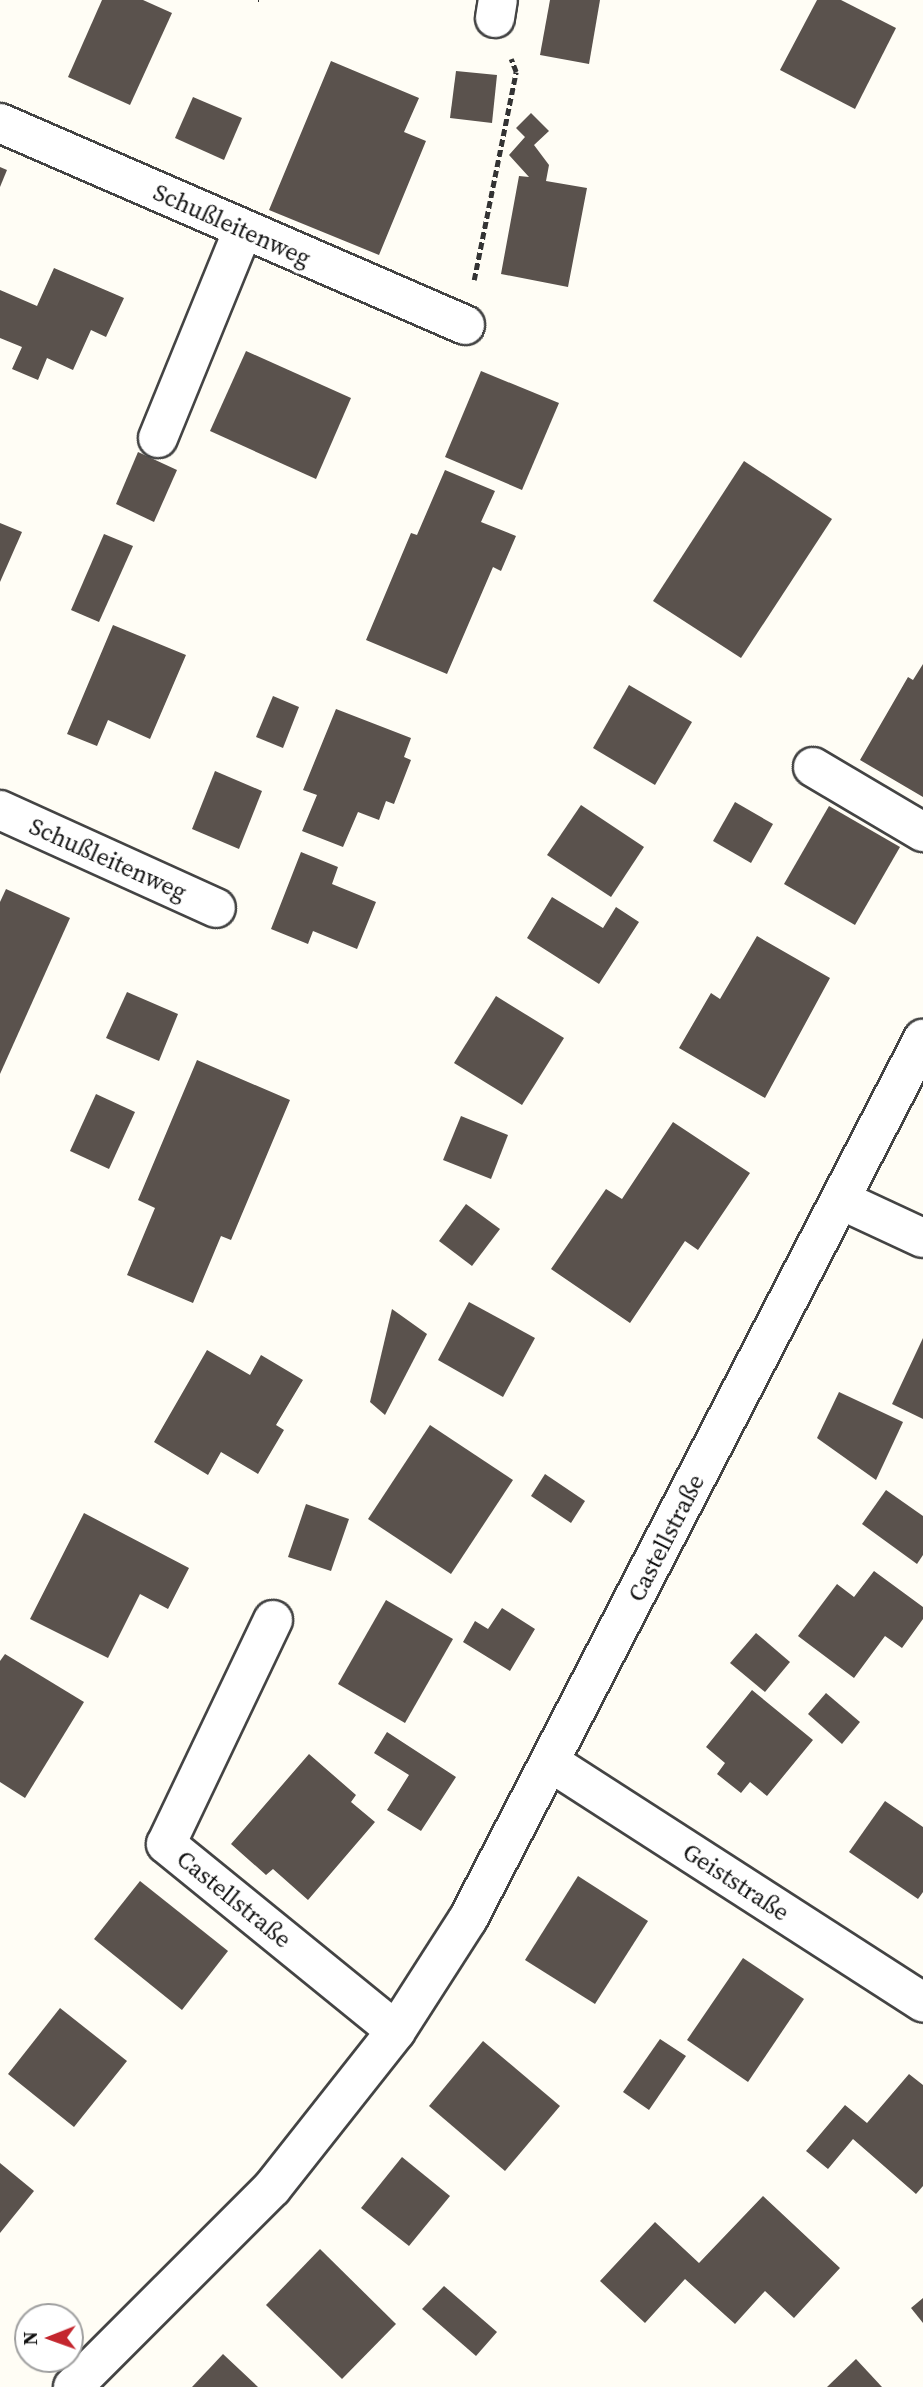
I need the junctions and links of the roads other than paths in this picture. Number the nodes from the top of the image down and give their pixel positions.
1 (0, 123) edge
2 (243, 230) junction
3 (465, 325) road end
4 (158, 438) dead end
5 (813, 767) dead end
6 (0, 810) edge
7 (923, 832) edge
8 (216, 908) dead end
9 (923, 1039) edge
10 (841, 1200) junction
11 (923, 1238) edge
12 (273, 1620) dead end
13 (550, 1762) junction
14 (923, 2003) edge
15 (396, 2031) junction
16 (73, 2387) edge

1 - 2 street, Schußleitenweg
2 - 3 street, Schußleitenweg
2 - 4 street
5 - 7 street
6 - 8 street, Schußleitenweg
9 - 10 street, Castellstraße
10 - 11 street
10 - 13 street, Castellstraße
12 - 15 street, Castellstraße
13 - 14 street, Geiststraße
13 - 15 street, Castellstraße
15 - 16 street, Castellstraße

